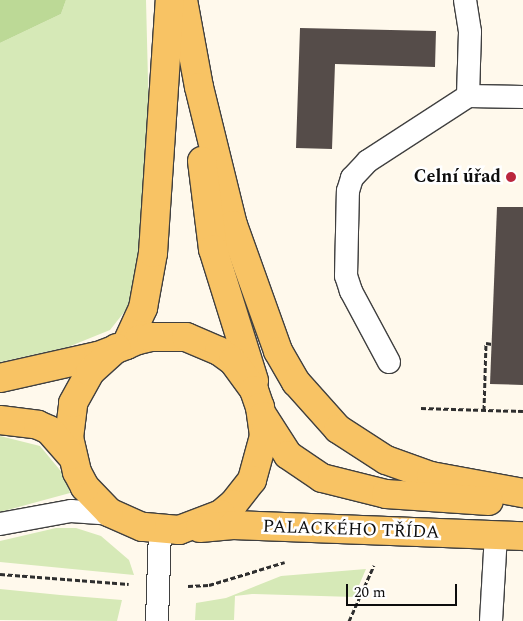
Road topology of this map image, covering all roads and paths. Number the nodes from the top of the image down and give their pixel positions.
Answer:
1 (170, 0) edge
2 (183, 0) edge
3 (465, 0) edge
4 (199, 87) junction
5 (468, 96) junction
6 (523, 97) edge
7 (492, 344) dead end
8 (121, 347) junction
9 (389, 362) dead end
10 (0, 378) edge
11 (421, 408) dead end
12 (261, 410) junction
13 (484, 410) junction
14 (523, 411) edge
15 (0, 420) edge
16 (71, 456) junction
17 (523, 493) edge
18 (523, 502) edge
19 (124, 520) junction
20 (0, 524) edge
21 (169, 530) junction
22 (496, 535) junction
23 (523, 536) edge
24 (378, 556) dead end
25 (292, 562) dead end
26 (0, 574) edge
27 (158, 586) junction
28 (157, 621) edge
29 (349, 621) edge
30 (491, 621) edge

1 - 8 main road
2 - 4 main road
3 - 5 lane
4 - 12 main road
4 - 17 main road
5 - 6 lane
5 - 9 lane
7 - 13 path
8 - 10 main road
8 - 12 main road
8 - 16 main road
11 - 13 path
12 - 18 main road, PALACKÉHO TŘÍDA
12 - 21 main road
13 - 14 path
15 - 16 main road
16 - 19 main road
19 - 20 lane
19 - 21 main road
21 - 22 main road, PALACKÉHO TŘÍDA
21 - 27 lane
22 - 23 main road, PALACKÉHO TŘÍDA
22 - 30 lane
24 - 29 path
25 - 27 path
26 - 27 path
27 - 28 lane

